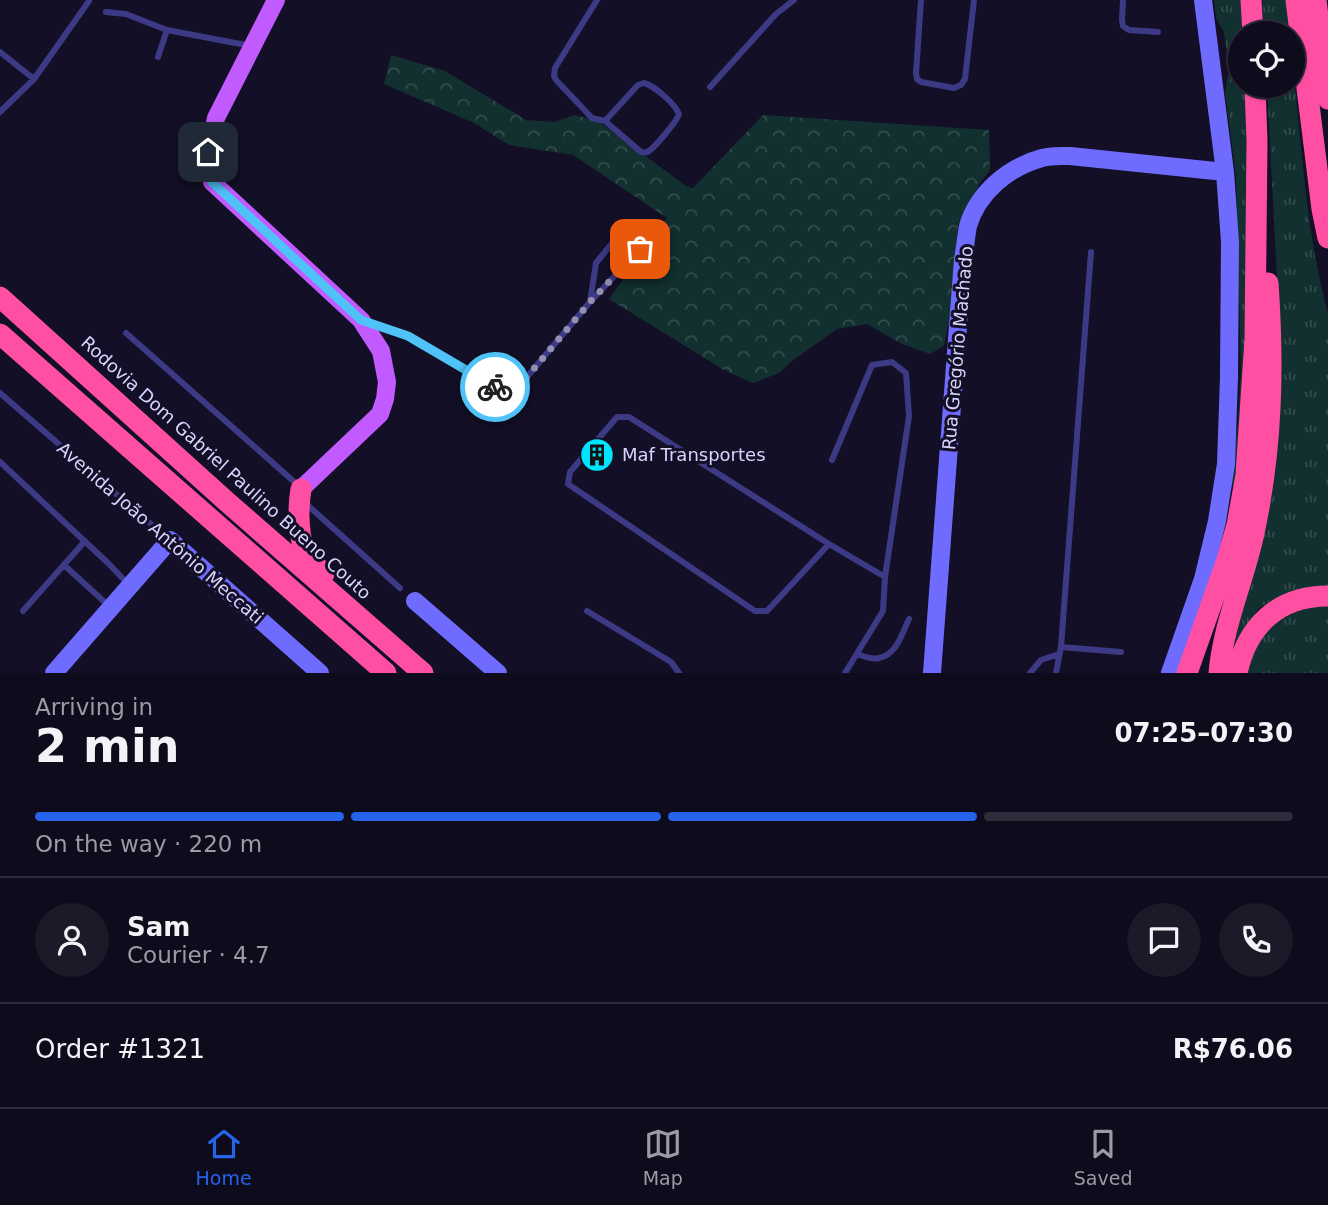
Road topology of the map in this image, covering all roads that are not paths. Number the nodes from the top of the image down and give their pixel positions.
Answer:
1 (276, 0) edge
2 (597, 0) edge
3 (794, 0) edge
4 (921, 0) edge
5 (974, 0) edge
6 (1124, 0) edge
7 (1203, 0) edge
8 (1251, 0) edge
9 (1296, 0) edge
10 (1319, 0) edge
11 (89, 1) edge
12 (106, 12) dead end
13 (1252, 21) edge
14 (167, 30) junction
15 (1158, 32) dead end
16 (1328, 35) edge
17 (253, 47) junction
18 (0, 52) edge
19 (158, 57) dead end
20 (34, 79) junction
21 (710, 87) dead end
22 (1255, 98) edge
23 (1328, 99) edge
24 (0, 112) edge
25 (605, 121) junction
26 (1257, 141) junction
27 (1224, 172) junction
28 (1328, 238) edge
29 (1091, 253) dead end
30 (0, 297) edge
31 (590, 302) junction
32 (361, 320) junction
33 (126, 333) dead end
34 (0, 334) edge
35 (0, 393) edge
36 (832, 460) dead end
37 (0, 462) edge
38 (300, 494) junction
39 (170, 540) junction
40 (85, 541) junction
41 (830, 544) junction
42 (64, 565) junction
43 (885, 577) junction
44 (129, 586) junction
45 (400, 588) dead end
46 (1328, 596) edge
47 (415, 601) dead end
48 (111, 607) junction
49 (23, 611) dead end
50 (587, 611) dead end
51 (909, 619) dead end
52 (390, 644) junction
53 (1060, 650) junction
54 (1121, 652) dead end
55 (857, 654) junction
56 (60, 671) edge
57 (320, 673) edge
58 (386, 673) edge
59 (423, 673) edge
60 (498, 673) edge
61 (679, 673) edge
62 (845, 673) edge
63 (932, 673) edge
64 (1030, 673) edge
65 (1056, 673) edge
66 (1170, 673) edge
67 (1187, 673) edge
68 (1219, 673) edge
69 (1237, 673) edge

1 - 17 main road
2 - 25 lane
3 - 21 lane
4 - 5 lane
6 - 15 lane
7 - 27 main road
8 - 13 highway
9 - 28 highway
10 - 16 highway
10 - 23 highway
11 - 20 lane
12 - 14 lane
14 - 17 lane
14 - 19 lane
17 - 32 main road
18 - 20 lane
20 - 24 lane
22 - 26 highway
25 - 25 lane
26 - 67 highway
26 - 68 highway
27 - 63 main road, Rua Gregório Machado
27 - 66 main road
29 - 53 lane
30 - 52 highway, Rodovia Dom Gabriel Paulino Bueno Couto
31 - 31 lane
31 - 32 lane
32 - 38 main road
33 - 38 lane
34 - 58 highway
35 - 39 lane, Avenida João Antônio Meccati
36 - 43 lane
37 - 40 lane
38 - 45 lane
38 - 52 highway
39 - 44 main road
39 - 57 main road, Avenida João Antônio Meccati
40 - 42 lane
40 - 44 lane
41 - 41 lane
41 - 43 lane
42 - 48 lane
42 - 49 lane
43 - 55 lane
44 - 48 main road
46 - 69 highway
47 - 60 main road
48 - 56 main road
50 - 61 lane
51 - 55 lane
52 - 59 highway, Rodovia Dom Gabriel Paulino Bueno Couto
53 - 54 lane
53 - 64 lane
53 - 65 lane
55 - 62 lane

